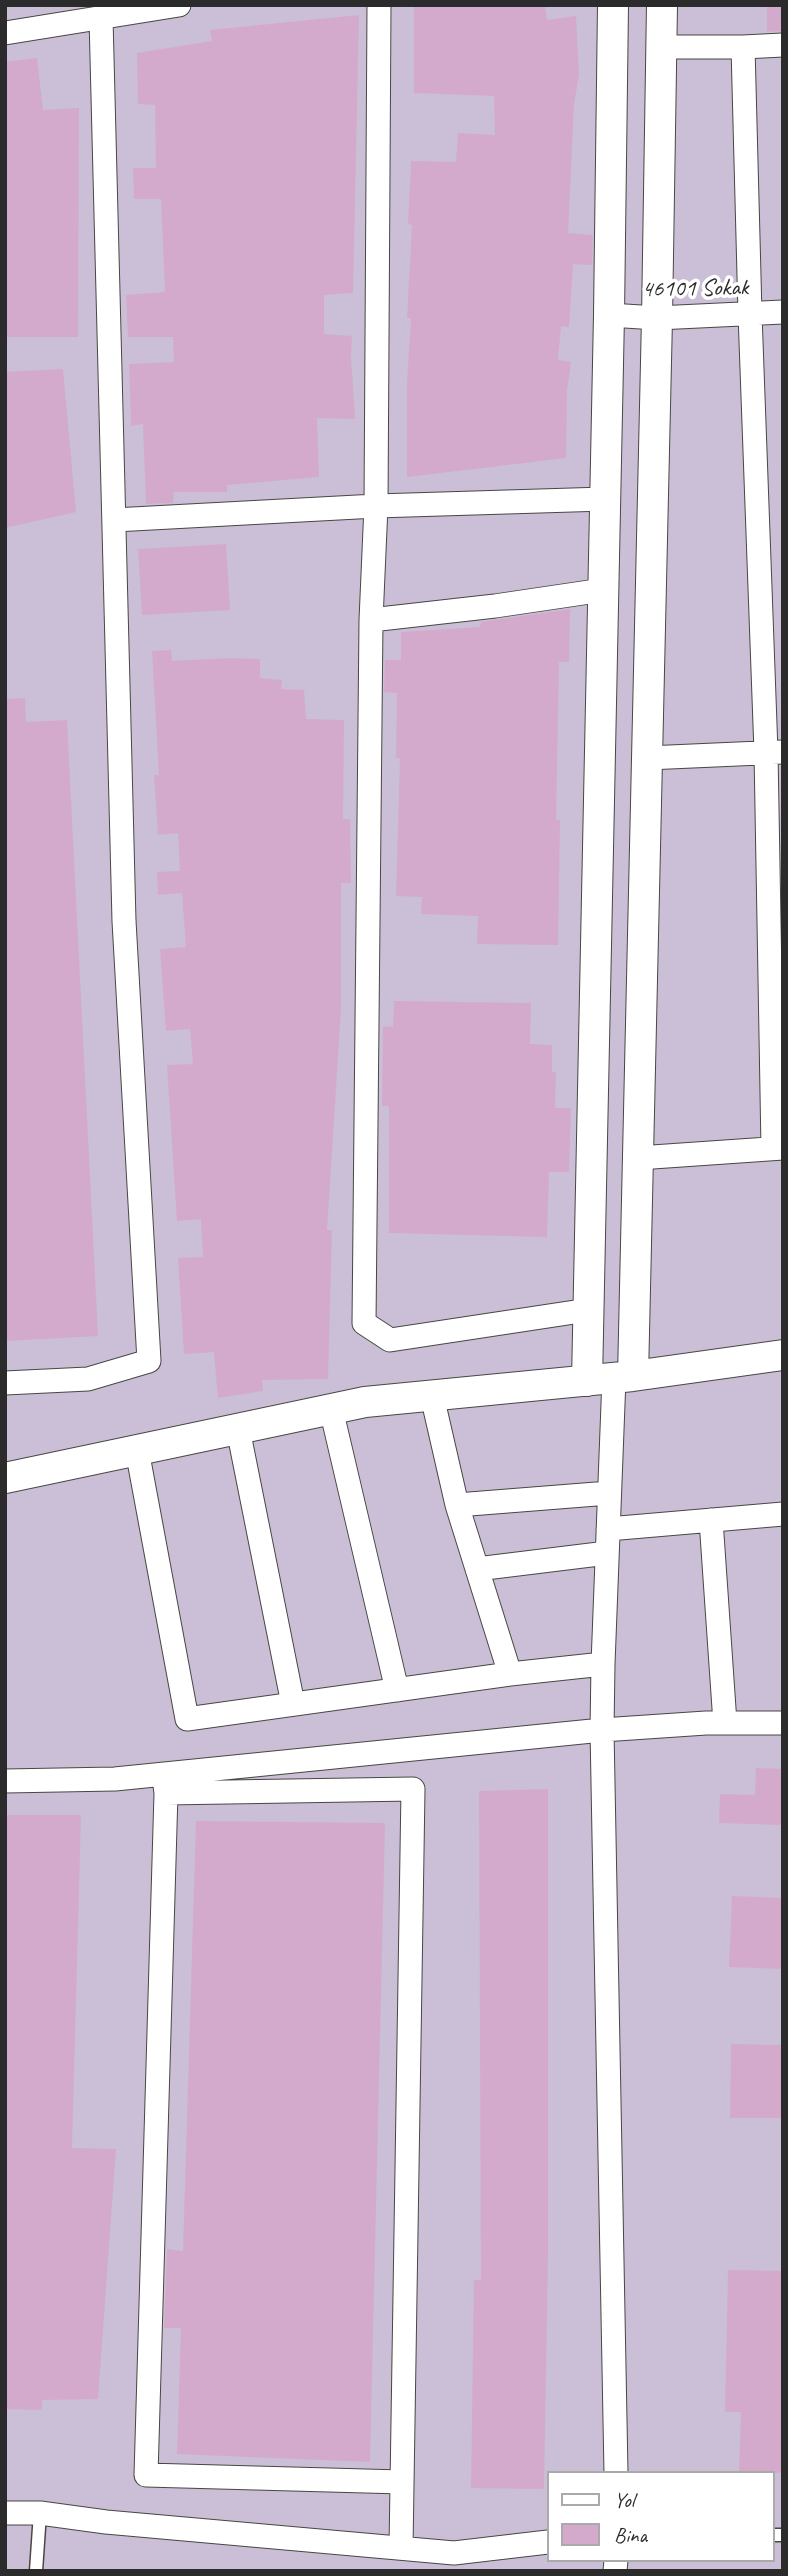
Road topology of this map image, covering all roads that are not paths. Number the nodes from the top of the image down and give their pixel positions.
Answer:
1 (179, 5) edge
2 (379, 5) edge
3 (612, 5) edge
4 (662, 5) edge
5 (101, 18) junction
6 (5, 33) edge
7 (783, 45) edge
8 (662, 47) junction
9 (743, 47) junction
10 (783, 312) edge
11 (750, 314) junction
12 (609, 315) junction
13 (657, 318) junction
14 (605, 499) junction
15 (376, 506) junction
16 (114, 520) junction
17 (603, 590) junction
18 (371, 621) junction
19 (774, 752) edge
20 (647, 758) junction
21 (778, 1148) edge
22 (638, 1158) junction
23 (588, 1310) junction
24 (782, 1357) edge
25 (611, 1378) junction
26 (5, 1383) edge
27 (432, 1396) junction
28 (331, 1409) junction
29 (238, 1429) junction
30 (137, 1450) junction
31 (5, 1478) edge
32 (609, 1493) junction
33 (457, 1505) junction
34 (783, 1514) edge
35 (711, 1520) junction
36 (608, 1529) junction
37 (607, 1553) junction
38 (477, 1569) junction
39 (603, 1664) junction
40 (510, 1674) junction
41 (397, 1690) junction
42 (293, 1704) junction
43 (725, 1723) junction
44 (783, 1723) edge
45 (602, 1730) junction
46 (5, 1781) edge
47 (165, 1784) junction
48 (616, 2471) edge
49 (402, 2482) junction
50 (5, 2513) edge
51 (40, 2514) junction
52 (546, 2542) edge
53 (401, 2548) junction
54 (36, 2571) edge

1 - 5 street
2 - 15 street
3 - 12 street
4 - 8 street
5 - 6 street
5 - 16 street
7 - 9 street
8 - 9 street
8 - 13 street
9 - 11 street
10 - 11 street, 46101 Sokak
11 - 13 street, 46101 Sokak
11 - 19 street
12 - 13 street, 46101 Sokak
12 - 14 street
13 - 20 street
14 - 15 street
14 - 17 street
15 - 16 street
15 - 18 street
16 - 26 street
17 - 18 street
17 - 23 street
18 - 23 street
19 - 20 street
19 - 21 street
20 - 22 street
21 - 22 street
22 - 25 street
23 - 25 street
24 - 25 street
25 - 27 street
25 - 32 street
27 - 28 street
27 - 33 street
28 - 29 street
28 - 41 street
29 - 30 street
29 - 42 street
30 - 31 street
30 - 42 street
32 - 33 street
32 - 36 street
33 - 38 street
34 - 35 street
35 - 36 street
35 - 43 street
36 - 37 street
37 - 38 street
37 - 39 street
38 - 40 street
39 - 40 street
39 - 45 street
40 - 41 street
41 - 42 street
43 - 44 street
43 - 45 street
45 - 47 street
45 - 48 street
46 - 47 street
47 - 49 street
47 - 49 street
49 - 53 street
50 - 51 street
51 - 53 street
51 - 54 lane
52 - 53 street

